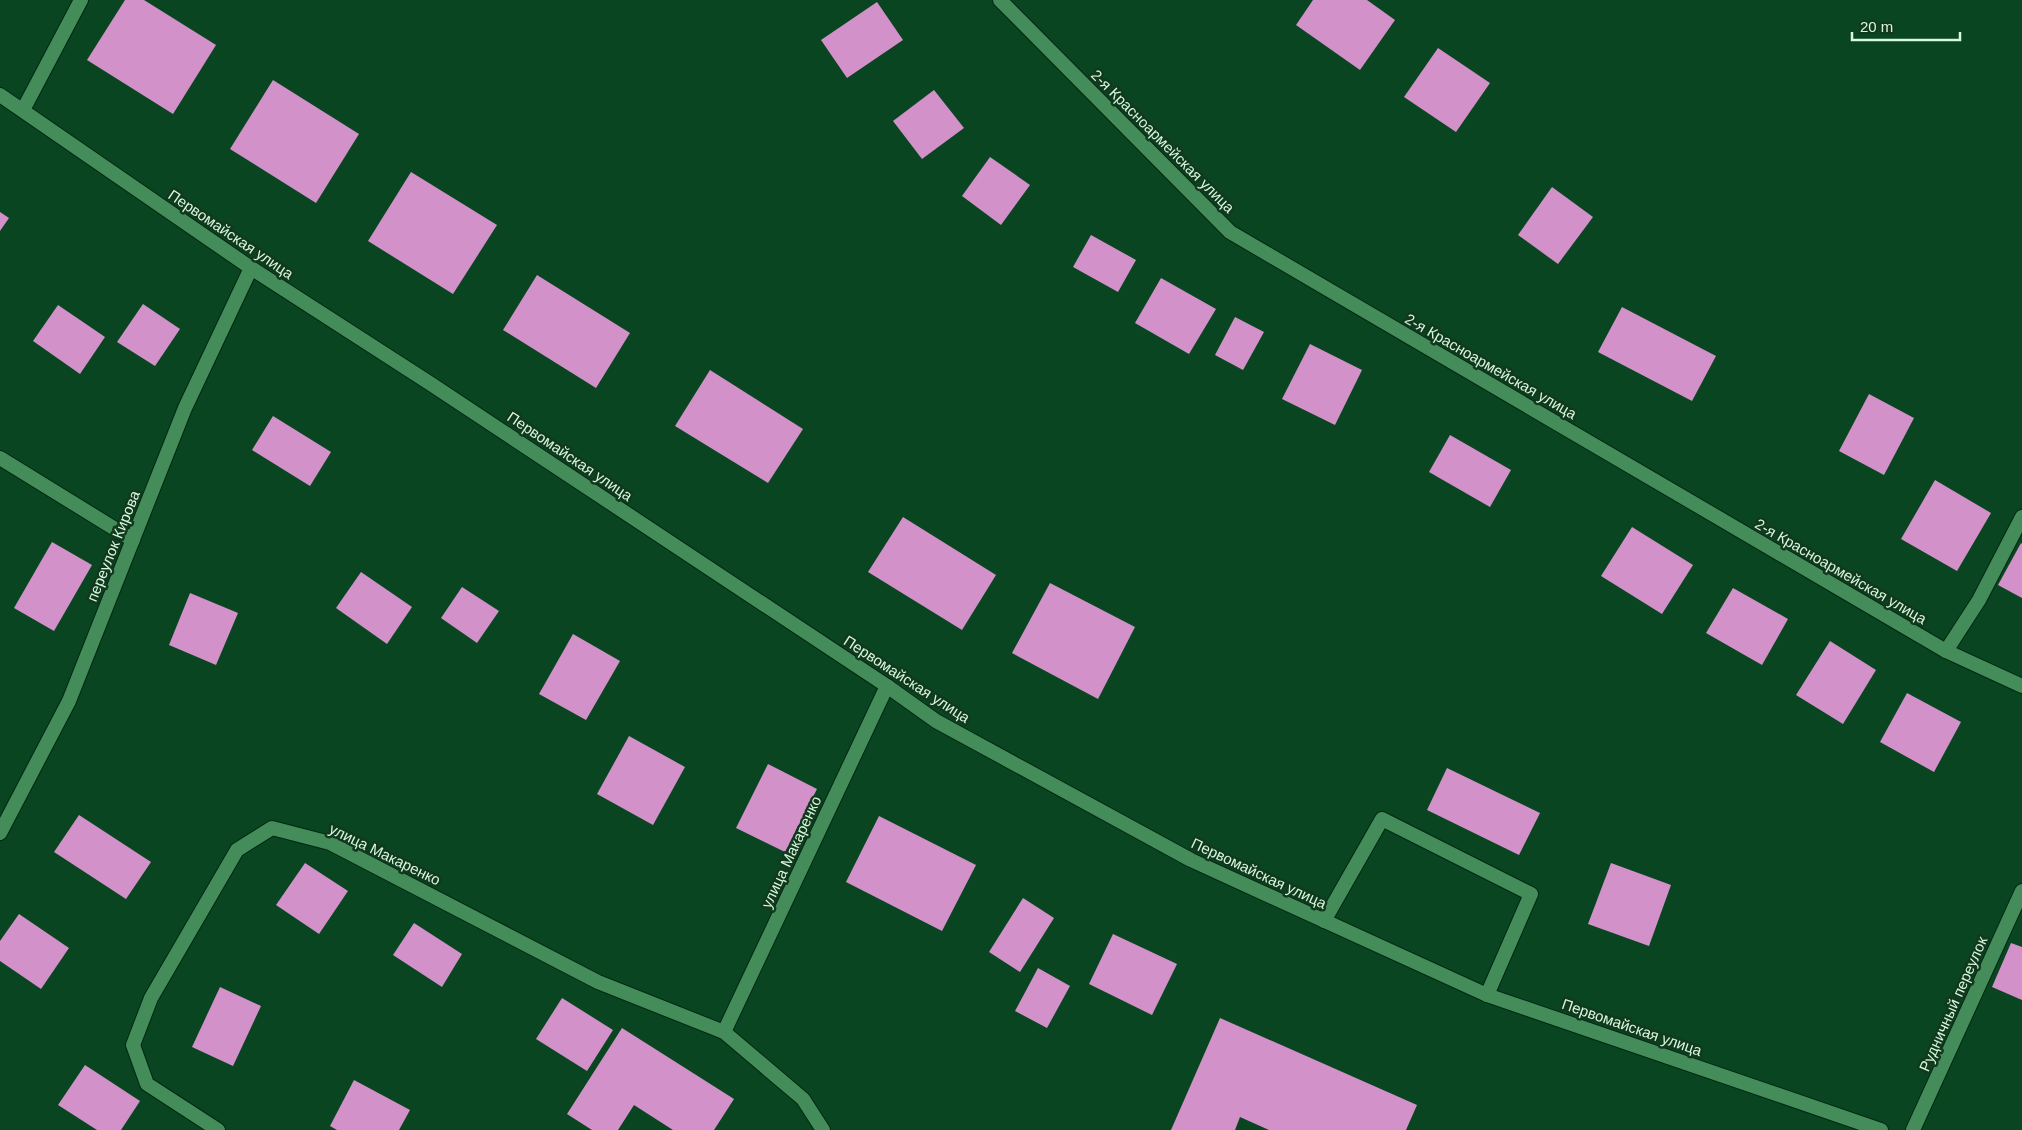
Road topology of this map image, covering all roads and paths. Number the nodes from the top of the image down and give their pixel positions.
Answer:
1 (81, 0) edge
2 (1000, 0) edge
3 (0, 95) edge
4 (23, 110) junction
5 (251, 268) junction
6 (0, 458) edge
7 (2022, 516) edge
8 (133, 540) junction
9 (1946, 651) junction
10 (887, 686) junction
11 (2022, 686) edge
12 (0, 833) edge
13 (2022, 892) edge
14 (1324, 921) junction
15 (1487, 995) junction
16 (724, 1032) junction
17 (218, 1130) edge
18 (823, 1130) edge
19 (1881, 1130) edge
20 (1914, 1130) edge

1 - 4 street
2 - 9 street, 2-я Красноармейская улица
3 - 4 street, Первомайская улица
4 - 5 street, Первомайская улица
5 - 8 street, переулок Кирова
5 - 10 street, Первомайская улица
6 - 8 street
7 - 9 street
8 - 12 street, переулок Кирова
9 - 11 street, 2-я Красноармейская улица
10 - 14 street, Первомайская улица
10 - 16 street, улица Макаренко
13 - 20 street, Рудничный переулок
14 - 15 street, Первомайская улица
14 - 15 street
15 - 19 street, Первомайская улица
16 - 17 street, улица Макаренко
16 - 18 street, улица Макаренко

